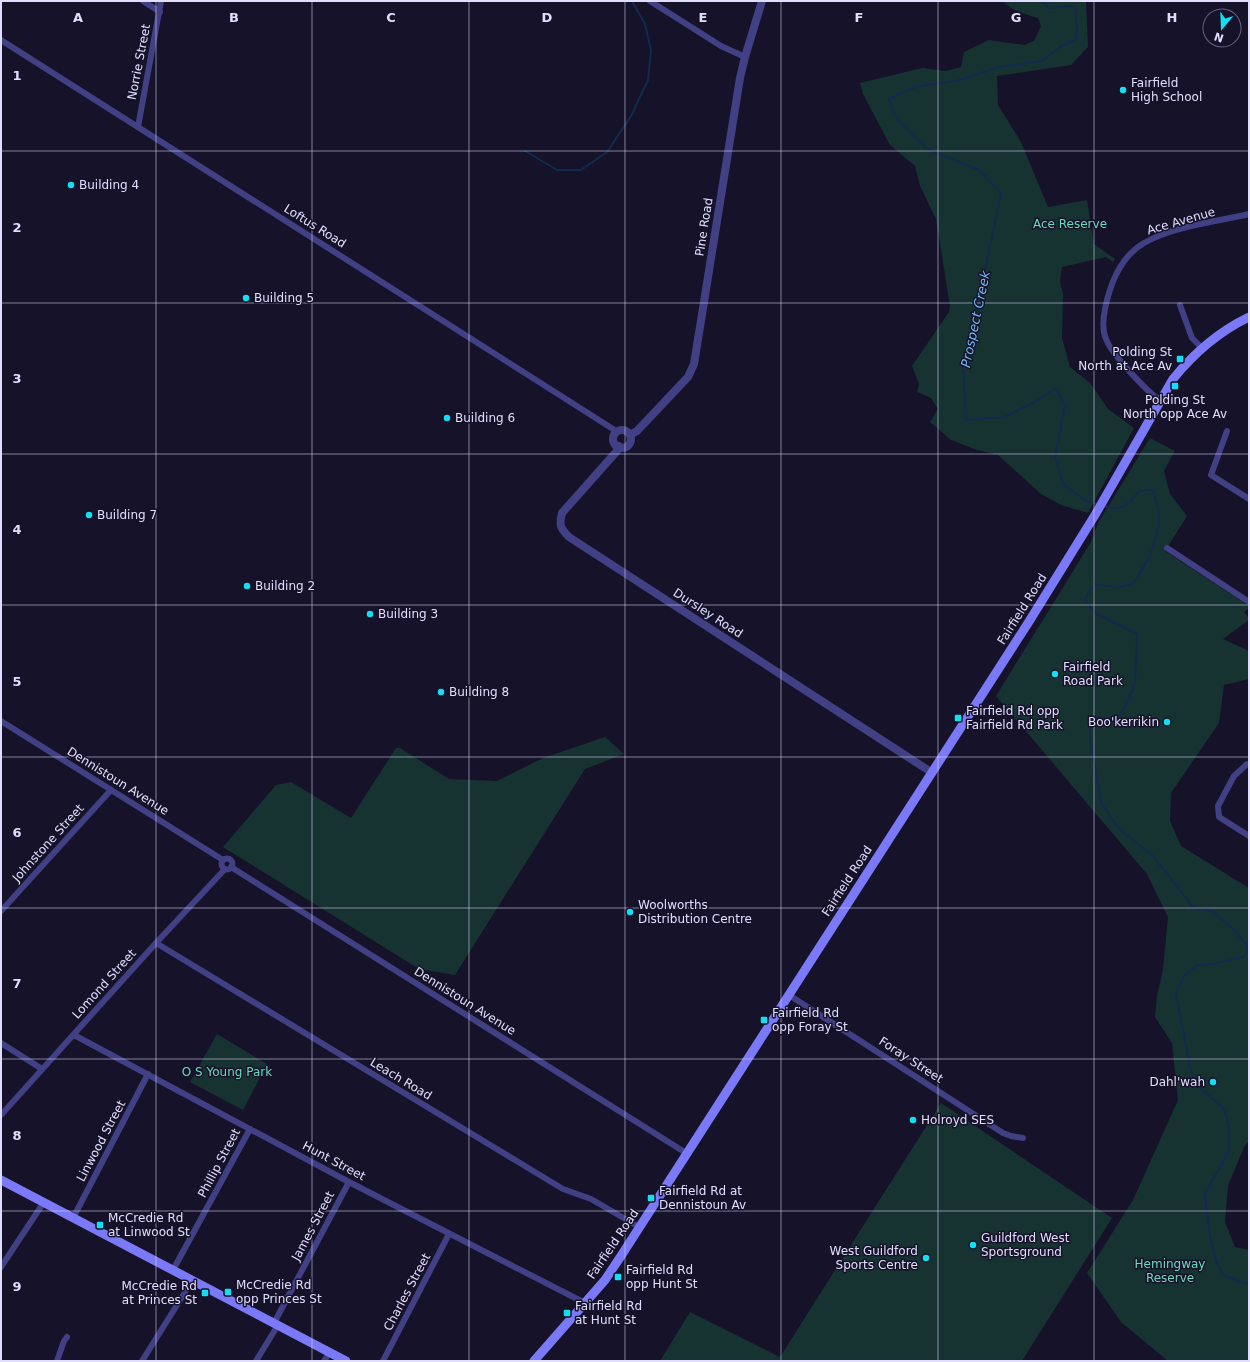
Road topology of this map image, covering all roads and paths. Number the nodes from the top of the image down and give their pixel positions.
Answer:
1 (143, 1) edge
2 (162, 1) edge
3 (650, 1) edge
4 (762, 1) edge
5 (160, 12) junction
6 (1, 40) edge
7 (745, 57) junction
8 (138, 127) junction
9 (1249, 214) edge
10 (1180, 305) dead end
11 (1249, 317) edge
12 (1202, 348) junction
13 (1160, 400) junction
14 (1227, 431) dead end
15 (616, 432) junction
16 (630, 435) junction
17 (619, 446) junction
18 (1249, 499) edge
19 (1167, 548) dead end
20 (1249, 602) edge
21 (1, 721) edge
22 (1249, 764) edge
23 (931, 772) junction
24 (111, 790) junction
25 (1249, 836) edge
26 (228, 868) junction
27 (1, 911) edge
28 (156, 943) junction
29 (789, 995) junction
30 (74, 1035) junction
31 (1, 1043) edge
32 (42, 1069) junction
33 (148, 1074) junction
34 (1, 1115) edge
35 (250, 1129) junction
36 (1023, 1138) dead end
37 (686, 1153) junction
38 (1, 1180) edge
39 (349, 1182) junction
40 (44, 1202) junction
41 (73, 1218) junction
42 (639, 1227) junction
43 (450, 1234) junction
44 (1, 1268) edge
45 (172, 1270) junction
46 (192, 1281) junction
47 (585, 1303) junction
48 (276, 1324) junction
49 (67, 1337) dead end
50 (330, 1352) junction
51 (57, 1361) edge
52 (142, 1361) edge
53 (256, 1361) edge
54 (324, 1361) edge
55 (346, 1361) edge
56 (383, 1361) edge
57 (534, 1361) edge

1 - 5 street
2 - 5 street, Norrie Street
3 - 7 street
4 - 7 street, Pine Road
5 - 8 street, Norrie Street
6 - 8 street, Loftus Road
7 - 16 street, Pine Road
8 - 15 street, Loftus Road
9 - 13 street, Ace Avenue
10 - 12 street
11 - 12 main road, Fairfield Road
12 - 13 main road, Fairfield Road
13 - 23 main road, Fairfield Road
14 - 18 street
15 - 16 street
15 - 17 street
16 - 17 street
17 - 23 street, Dursley Road
19 - 20 street
21 - 24 street, Dennistoun Avenue
22 - 25 street
23 - 29 main road, Fairfield Road
24 - 26 street, Dennistoun Avenue
24 - 27 street, Johnstone Street
26 - 28 street, Lomond Street
26 - 37 street, Dennistoun Avenue
28 - 30 street, Lomond Street
28 - 42 street, Leach Road
29 - 36 street, Foray Street
29 - 37 main road, Fairfield Road
30 - 32 street, Lomond Street
30 - 33 street, Hunt Street
31 - 32 street
32 - 34 street, Lomond Street
33 - 35 street, Hunt Street
33 - 41 street, Linwood Street
35 - 39 street, Hunt Street
35 - 45 street, Phillip Street
37 - 42 main road, Fairfield Road
38 - 40 main road
39 - 43 street, Hunt Street
39 - 48 street, James Street
40 - 41 main road
40 - 44 street
41 - 45 main road
42 - 47 main road, Fairfield Road
43 - 47 street, Hunt Street
43 - 56 street, Charles Street
45 - 46 main road
46 - 48 main road
46 - 52 street
47 - 57 main road, Fairfield Road
48 - 50 main road
48 - 53 street, James Street
49 - 51 street
50 - 54 street
50 - 55 main road

